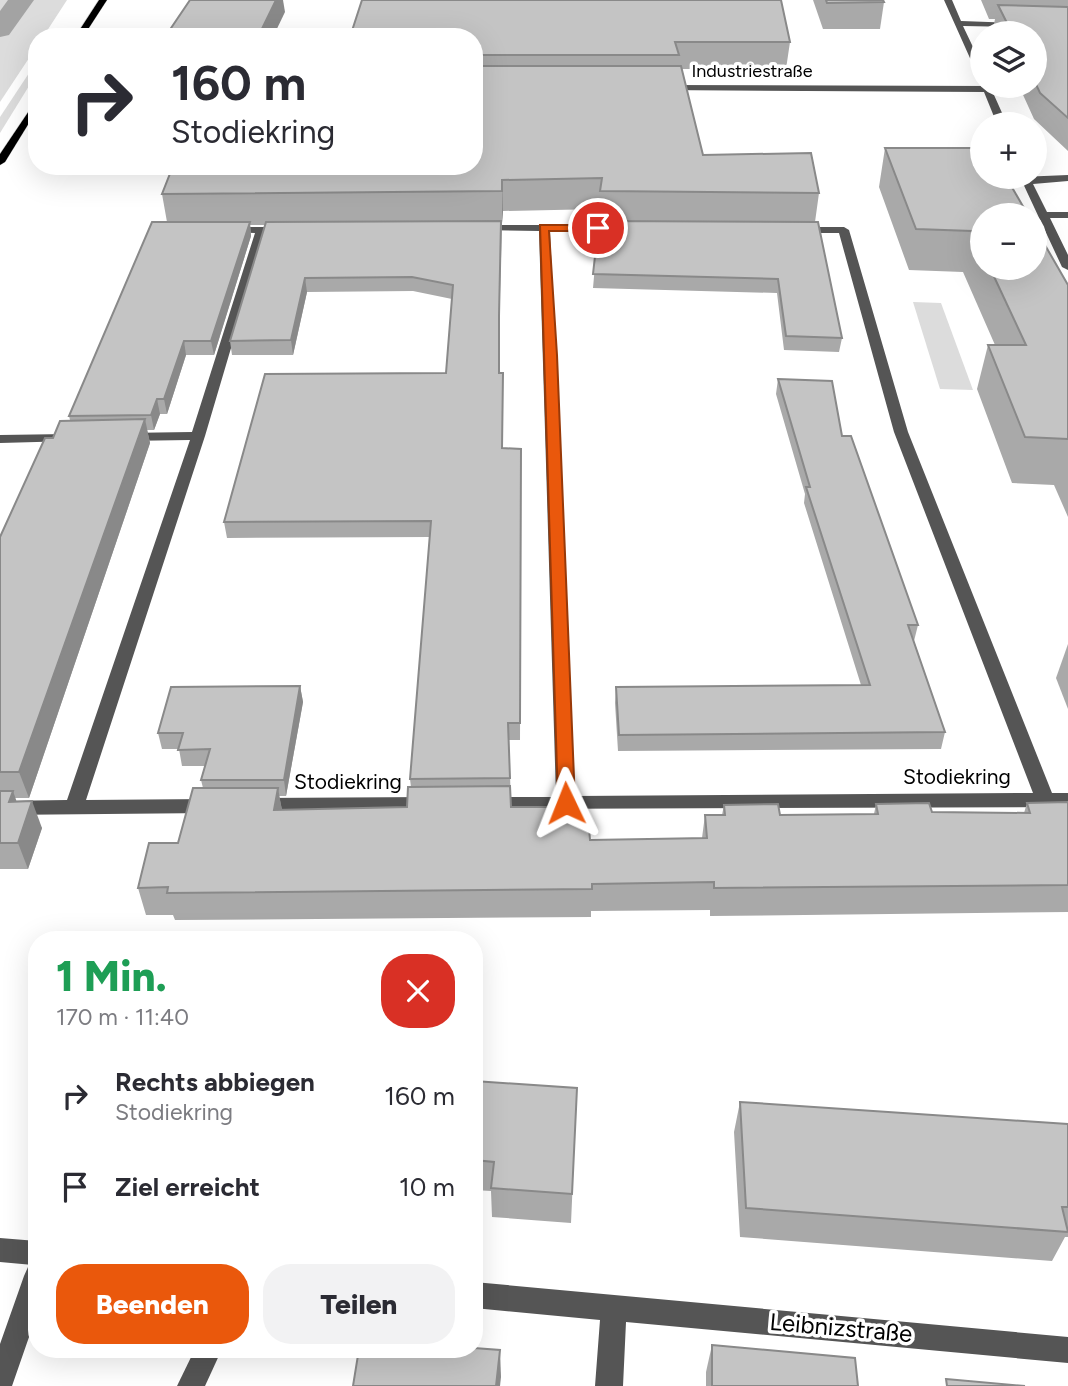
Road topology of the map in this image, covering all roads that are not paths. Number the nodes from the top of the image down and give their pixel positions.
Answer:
1 (103, 0) edge
2 (948, 0) edge
3 (959, 23) junction
4 (970, 23) edge
5 (85, 28) edge
6 (970, 48) edge
7 (970, 87) edge
8 (656, 88) edge
9 (28, 117) edge
10 (0, 162) edge
11 (1068, 177) edge
12 (1047, 178) edge
13 (1047, 215) edge
14 (1068, 215) edge
15 (1047, 223) edge
16 (464, 228) edge
17 (544, 228) junction
18 (626, 228) edge
19 (302, 229) edge
20 (790, 229) edge
21 (220, 230) edge
22 (261, 230) junction
23 (1068, 266) edge
24 (198, 436) junction
25 (106, 437) edge
26 (79, 438) edge
27 (0, 439) edge
28 (1045, 799) junction
29 (1068, 800) edge
30 (566, 803) junction
31 (443, 804) edge
32 (471, 804) edge
33 (74, 807) junction
34 (0, 808) edge
35 (0, 1250) edge
36 (28, 1252) edge
37 (483, 1296) edge
38 (28, 1302) edge
39 (614, 1308) junction
40 (1068, 1350) edge
41 (205, 1358) edge
42 (0, 1382) edge
43 (191, 1386) edge
44 (609, 1386) edge

1 - 5 main road
2 - 3 street
3 - 4 street
3 - 6 street
7 - 8 street, Industriestraße
9 - 10 main road
11 - 12 street
13 - 14 street
15 - 23 street
16 - 17 street
17 - 18 street
17 - 30 street
19 - 22 street
20 - 28 street, Stodiekring
21 - 22 street
22 - 24 street
24 - 25 street
24 - 33 street
26 - 27 street
28 - 29 street
28 - 30 street, Stodiekring
30 - 32 street, Stodiekring
31 - 33 street, Stodiekring
33 - 34 street, Stodiekring
35 - 36 street
37 - 39 street, Leibnizstraße
38 - 42 street
39 - 40 street, Leibnizstraße
39 - 44 street
41 - 43 street

